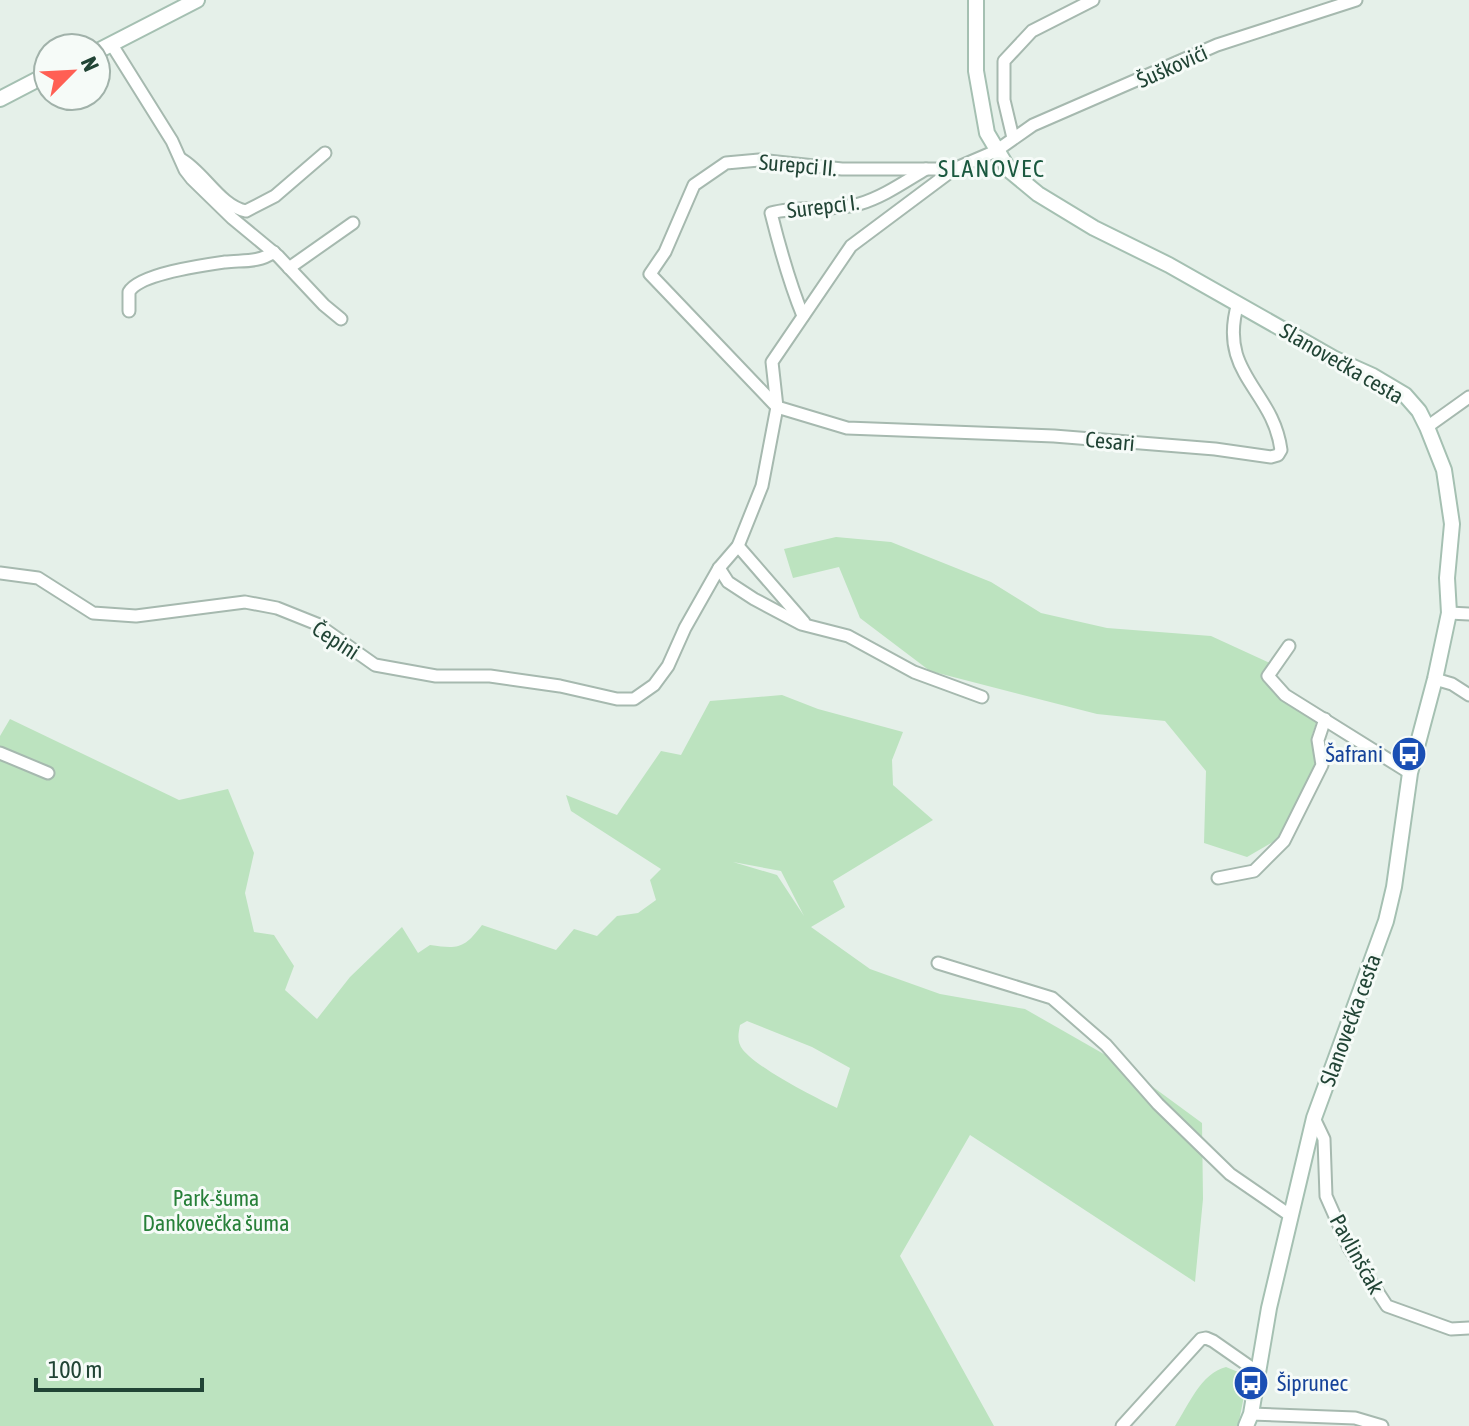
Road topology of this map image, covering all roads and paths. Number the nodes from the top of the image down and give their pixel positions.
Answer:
1 (197, 0) edge
2 (976, 0) edge
3 (1093, 0) edge
4 (1356, 0) edge
5 (112, 45) joint
6 (32, 82) edge
7 (0, 99) edge
8 (1013, 138) junction
9 (996, 151) junction
10 (325, 153) dead end
11 (181, 159) junction
12 (927, 169) junction
13 (954, 169) junction
14 (353, 223) dead end
15 (274, 252) junction
16 (289, 268) junction
17 (1238, 303) junction
18 (129, 311) dead end
19 (803, 316) junction
20 (341, 319) dead end
21 (1469, 397) edge
22 (777, 407) junction
23 (1427, 427) junction
24 (738, 546) junction
25 (719, 568) junction
26 (0, 573) edge
27 (1449, 613) junction
28 (1469, 614) edge
29 (807, 625) junction
30 (1289, 646) dead end
31 (1435, 679) junction
32 (1469, 695) edge
33 (982, 697) dead end
34 (1325, 719) junction
35 (0, 753) edge
36 (48, 773) dead end
37 (1410, 773) junction
38 (1218, 878) dead end
39 (938, 963) dead end
40 (1314, 1118) junction
41 (1291, 1216) junction
42 (1469, 1328) edge
43 (1256, 1371) junction
44 (1248, 1420) edge
45 (1122, 1426) edge
46 (1382, 1426) edge

1 - 5 street
2 - 9 street, Slanovečka cesta
3 - 8 street
4 - 8 street, Šuškovići
5 - 11 street
6 - 7 street
8 - 9 street, Šuškovići
9 - 13 street
9 - 17 street, Slanovečka cesta
10 - 11 street
11 - 15 street
12 - 13 street, Surepci II.
12 - 19 street, Surepci I.
12 - 22 street, Surepci II.
13 - 19 street
14 - 16 street
15 - 16 street
15 - 18 street
16 - 20 street
17 - 22 street, Cesari
17 - 23 street, Slanovečka cesta
19 - 22 street
21 - 23 street
22 - 24 street
23 - 27 street, Slanovečka cesta
24 - 25 street
24 - 29 street
25 - 26 street, Čepini
25 - 29 street
27 - 28 street
27 - 31 street, Slanovečka cesta
29 - 33 street
30 - 34 street
31 - 32 street
31 - 37 street, Slanovečka cesta
34 - 37 street
34 - 38 street
35 - 36 street
37 - 40 street, Slanovečka cesta
39 - 41 street
40 - 41 street, Slanovečka cesta
40 - 42 street, Pavlinšćak
41 - 43 street, Slanovečka cesta
43 - 44 street, Slanovečka cesta
43 - 45 street
44 - 46 street

